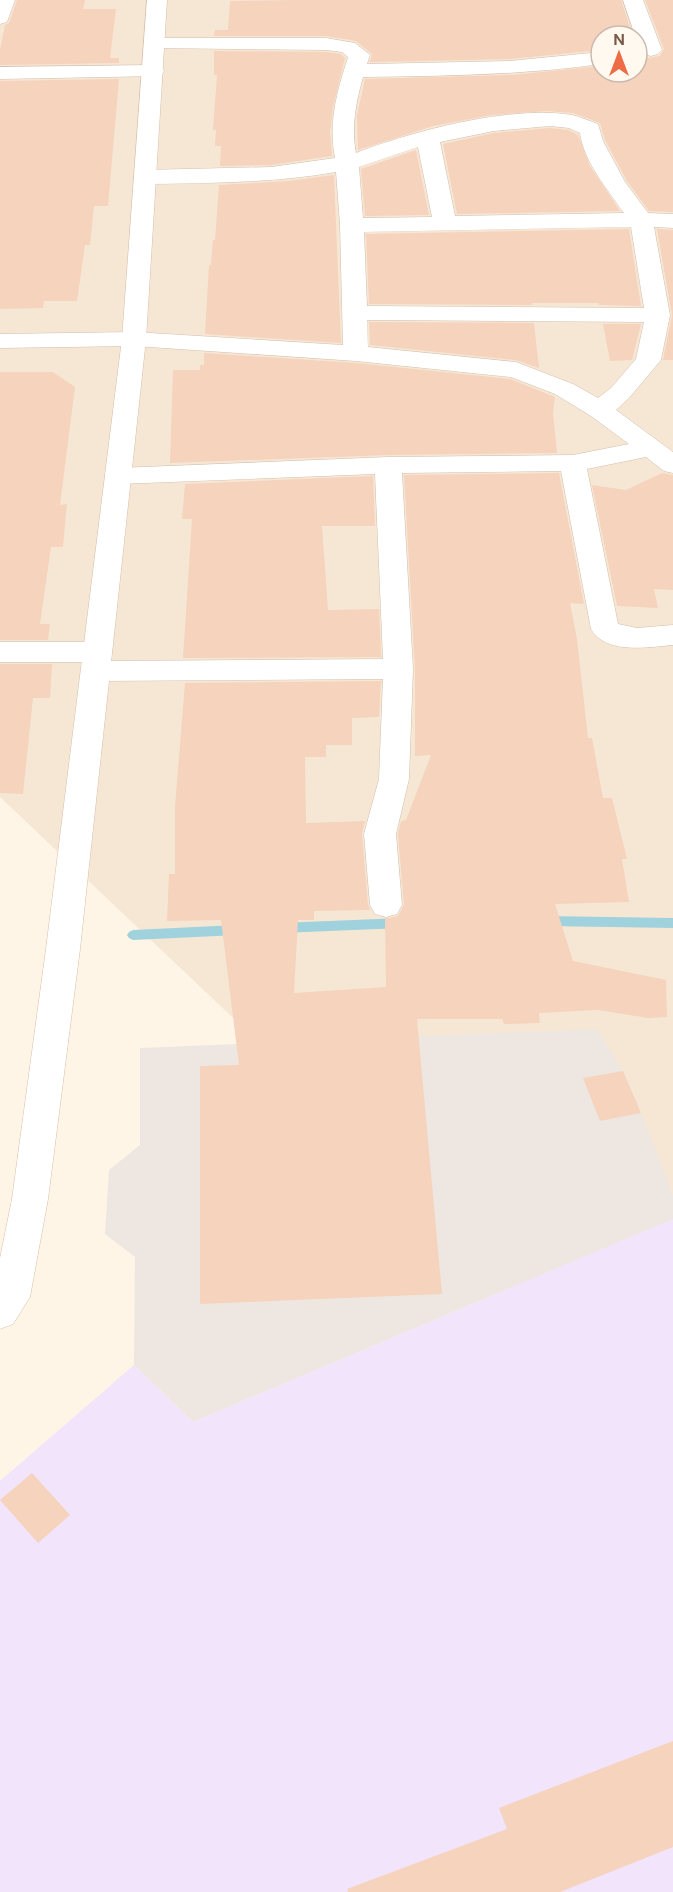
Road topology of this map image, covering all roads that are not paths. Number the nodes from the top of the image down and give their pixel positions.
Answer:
1 (5, 0) edge
2 (157, 0) edge
3 (633, 0) edge
4 (0, 18) edge
5 (638, 24) edge
6 (673, 46) edge
7 (649, 50) edge
8 (154, 58) junction
9 (589, 60) edge
10 (356, 71) junction
11 (0, 73) edge
12 (428, 139) junction
13 (347, 163) junction
14 (145, 177) junction
15 (641, 220) junction
16 (673, 221) edge
17 (444, 224) junction
18 (352, 225) junction
19 (355, 313) junction
20 (658, 315) junction
21 (134, 339) junction
22 (0, 341) edge
23 (356, 353) junction
24 (661, 359) edge
25 (600, 410) junction
26 (652, 448) junction
27 (573, 463) junction
28 (388, 465) junction
29 (673, 465) edge
30 (118, 476) junction
31 (673, 635) edge
32 (0, 652) edge
33 (97, 661) junction
34 (398, 669) junction
35 (386, 905) dead end
36 (0, 1312) edge

1 - 4 street
2 - 8 street
3 - 5 street
6 - 7 street
8 - 10 street
8 - 11 street
8 - 14 street
9 - 10 street
10 - 13 street
12 - 13 street
12 - 15 street
12 - 17 street
13 - 14 street
13 - 18 street
14 - 21 street
15 - 16 street
15 - 17 street
15 - 20 street
17 - 18 street
18 - 19 street
19 - 20 street
19 - 23 street
20 - 24 street
21 - 22 street
21 - 23 street
21 - 30 street
23 - 25 street
24 - 25 street
25 - 26 street
26 - 27 street
26 - 29 street
27 - 28 street
27 - 31 street
28 - 30 street
28 - 34 street
30 - 33 street
32 - 33 street
33 - 34 street
33 - 36 street
34 - 35 street

